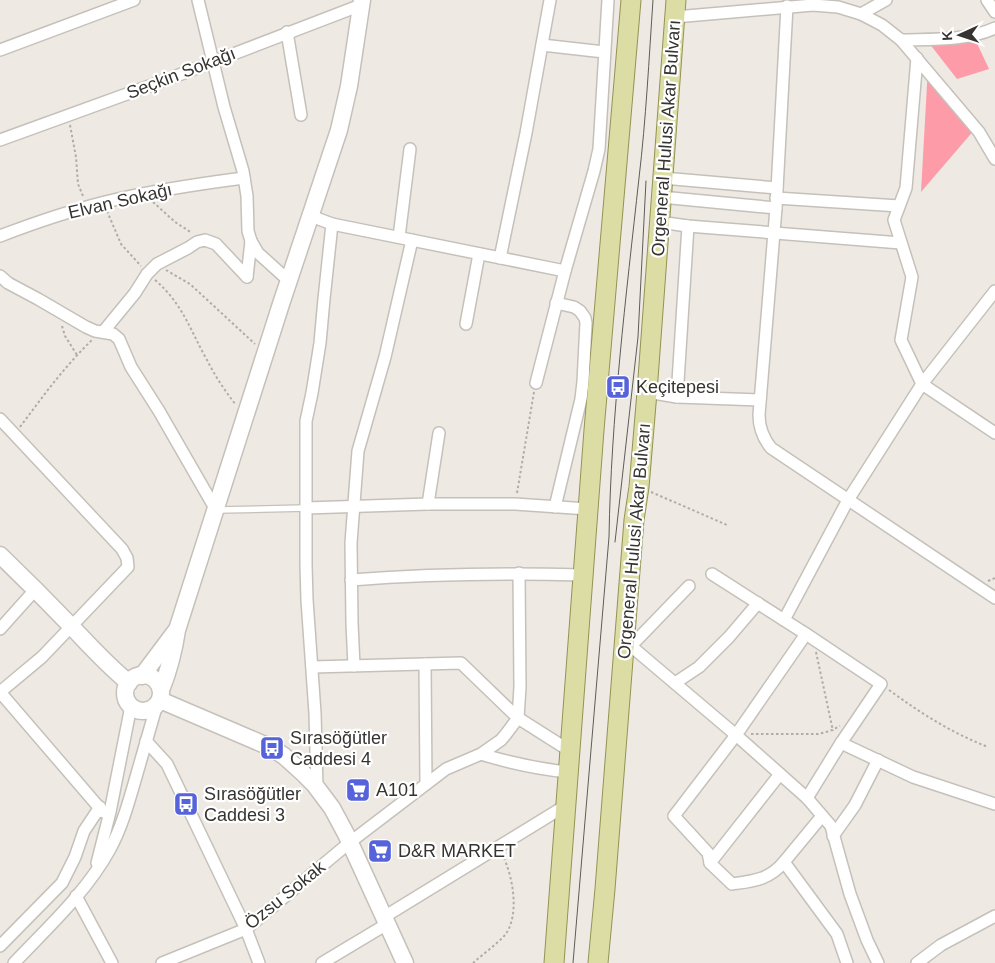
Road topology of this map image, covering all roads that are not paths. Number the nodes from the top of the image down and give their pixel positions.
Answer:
1 (134, 0) edge
2 (198, 0) edge
3 (550, 0) edge
4 (608, 0) edge
5 (631, 0) edge
6 (886, 0) edge
7 (986, 0) edge
8 (362, 2) edge
9 (787, 6) junction
10 (675, 9) edge
11 (995, 12) edge
12 (861, 14) junction
13 (995, 28) edge
14 (287, 32) junction
15 (901, 40) junction
16 (542, 45) junction
17 (0, 50) edge
18 (604, 52) junction
19 (917, 58) junction
20 (212, 61) junction
21 (302, 115) dead end
22 (0, 140) edge
23 (410, 149) dead end
24 (995, 159) edge
25 (244, 178) junction
26 (662, 178) junction
27 (661, 197) junction
28 (776, 198) junction
29 (900, 206) junction
30 (311, 216) junction
31 (659, 222) junction
32 (332, 224) junction
33 (688, 226) junction
34 (774, 233) junction
35 (0, 236) edge
36 (399, 238) junction
37 (412, 240) junction
38 (251, 241) junction
39 (901, 243) junction
40 (479, 254) junction
41 (500, 258) junction
42 (565, 271) junction
43 (0, 276) edge
44 (289, 281) junction
45 (995, 291) edge
46 (556, 303) junction
47 (466, 324) dead end
48 (102, 332) junction
49 (536, 382) road end
50 (922, 384) junction
51 (647, 392) junction
52 (677, 397) junction
53 (760, 400) junction
54 (0, 419) edge
55 (439, 433) dead end
56 (995, 433) edge
57 (848, 500) junction
58 (428, 504) junction
59 (353, 507) junction
60 (555, 507) junction
61 (306, 508) junction
62 (588, 509) junction
63 (216, 510) junction
64 (0, 555) edge
65 (519, 574) junction
66 (712, 574) dead end
67 (583, 575) junction
68 (351, 580) junction
69 (689, 586) dead end
70 (35, 590) junction
71 (995, 598) edge
72 (758, 603) junction
73 (784, 620) junction
74 (72, 626) junction
75 (0, 629) edge
76 (177, 630) junction
77 (809, 636) junction
78 (628, 644) junction
79 (425, 664) junction
80 (354, 666) junction
81 (312, 667) junction
82 (136, 679) junction
83 (675, 683) junction
84 (0, 692) edge
85 (159, 698) junction
86 (131, 706) junction
87 (518, 718) junction
88 (736, 734) junction
89 (146, 741) junction
90 (841, 744) junction
91 (570, 751) junction
92 (481, 754) junction
93 (878, 760) junction
94 (568, 772) junction
95 (780, 774) junction
96 (426, 784) junction
97 (317, 788) junction
98 (807, 798) junction
99 (995, 804) edge
100 (566, 806) junction
101 (100, 807) junction
102 (822, 816) junction
103 (109, 819) junction
104 (833, 836) junction
105 (349, 843) junction
106 (784, 862) junction
107 (710, 863) junction
108 (93, 875) junction
109 (76, 896) junction
110 (995, 916) edge
111 (385, 921) junction
112 (246, 929) junction
113 (0, 946) edge
114 (14, 963) edge
115 (112, 963) edge
116 (162, 963) edge
117 (259, 963) edge
118 (322, 963) edge
119 (405, 963) edge
120 (554, 963) edge
121 (598, 963) edge
122 (847, 963) edge
123 (878, 963) edge
124 (917, 963) edge

1 - 17 street
2 - 20 street
3 - 16 street
4 - 18 street
5 - 62 main road
6 - 12 street
7 - 11 street
8 - 14 street, Seçkin Sokağı
8 - 30 street
9 - 10 street
9 - 12 street
9 - 28 street
10 - 26 main road, Orgeneral Hulusi Akar Bulvarı
12 - 15 street
13 - 15 street
14 - 20 street, Seçkin Sokağı
14 - 21 street
15 - 19 street
16 - 18 street
16 - 41 street
18 - 42 street
19 - 24 street
19 - 29 street
20 - 22 street, Seçkin Sokağı
20 - 25 street
23 - 36 street
25 - 35 street, Elvan Sokağı
25 - 38 street
26 - 27 main road, Orgeneral Hulusi Akar Bulvarı
26 - 28 street
27 - 28 street
27 - 31 main road, Orgeneral Hulusi Akar Bulvarı
28 - 29 street
28 - 34 street
29 - 39 street
30 - 32 street
30 - 44 street
31 - 33 street
31 - 51 main road, Orgeneral Hulusi Akar Bulvarı
32 - 36 street
32 - 61 street
33 - 34 street
33 - 52 street
34 - 39 street
34 - 53 street
36 - 37 street
37 - 40 street
37 - 59 street
38 - 44 street
38 - 48 street
39 - 50 street
40 - 41 street
40 - 47 street
41 - 42 street
42 - 46 street
43 - 48 street
44 - 63 street
45 - 50 street
46 - 49 street
46 - 60 street
48 - 63 street
50 - 56 street
50 - 57 street
51 - 52 street
51 - 78 main road, Orgeneral Hulusi Akar Bulvarı
52 - 53 street
53 - 57 street
54 - 74 street
55 - 58 street
57 - 71 street
57 - 73 street
58 - 59 street
58 - 60 street
59 - 61 street
59 - 68 street
60 - 62 street
61 - 63 lane
61 - 81 street
62 - 67 main road
63 - 76 street
64 - 70 street
65 - 67 street
65 - 68 street
65 - 87 street
66 - 72 street
67 - 91 main road
68 - 80 street
69 - 78 street
70 - 74 street
70 - 75 street
72 - 73 street
72 - 83 street
73 - 77 street
74 - 82 street
74 - 84 street
76 - 82 street
76 - 85 street
77 - 88 street
77 - 90 street
78 - 83 street
78 - 121 main road, Orgeneral Hulusi Akar Bulvarı
79 - 80 street
79 - 87 street
79 - 96 street
80 - 81 street
81 - 97 street
82 - 85 street
82 - 86 street
83 - 88 street
84 - 101 street
85 - 86 street
85 - 89 street
85 - 97 street
86 - 103 street
87 - 91 street
87 - 92 street, Özsu Sokak
88 - 95 street
88 - 107 street
89 - 108 street
89 - 112 street
90 - 93 street
90 - 98 street
91 - 94 main road
92 - 94 street
92 - 96 street, Özsu Sokak
93 - 99 street
93 - 104 street
94 - 100 main road
95 - 98 street
95 - 107 street
96 - 105 street, Özsu Sokak
97 - 105 street
98 - 102 street
100 - 111 street
100 - 120 main road
101 - 103 street
101 - 113 street
102 - 104 street
102 - 106 street
103 - 108 street
104 - 123 street
105 - 111 street
105 - 112 street, Özsu Sokak
106 - 107 street
106 - 122 street
108 - 109 street
109 - 114 street
109 - 115 street
110 - 124 street
111 - 118 street
111 - 119 street
112 - 116 street, Özsu Sokak
112 - 117 street

